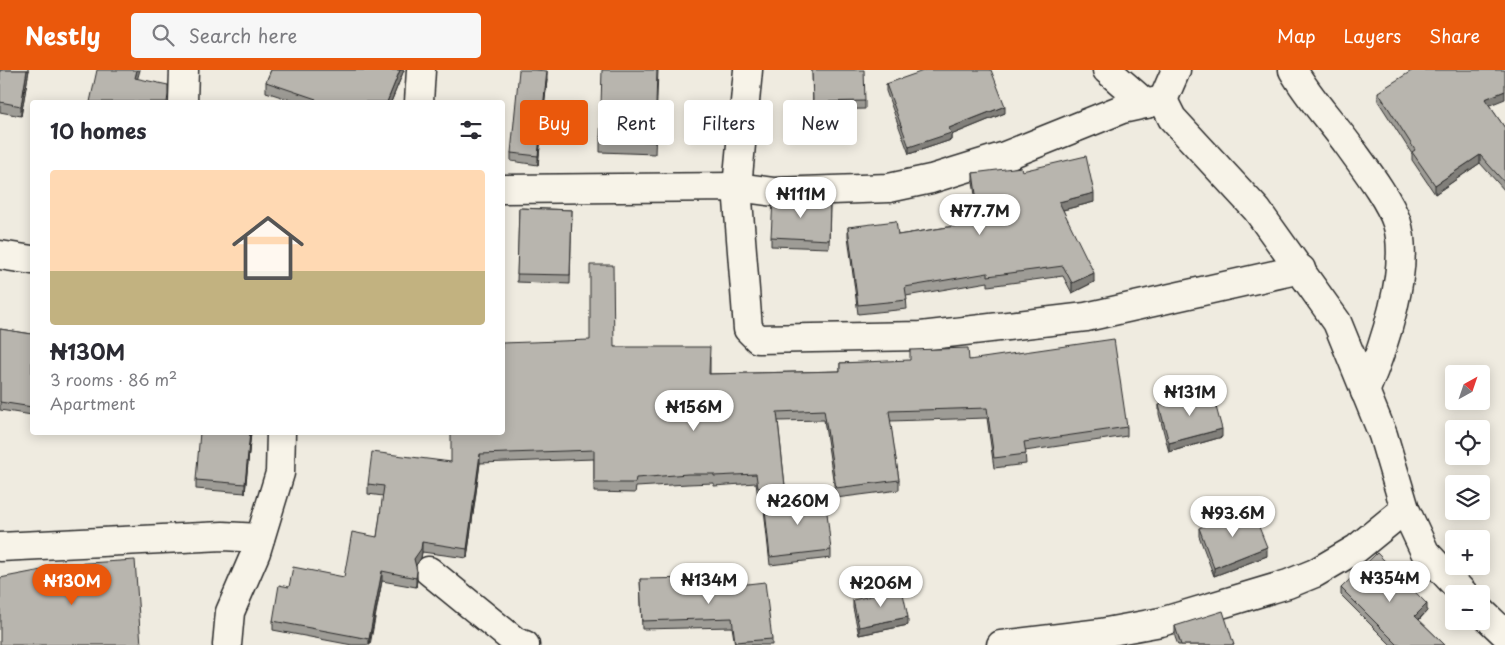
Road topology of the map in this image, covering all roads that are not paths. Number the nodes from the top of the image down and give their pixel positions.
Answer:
1 (184, 70) edge
2 (420, 70) edge
3 (748, 70) edge
4 (1107, 70) edge
5 (1176, 70) edge
6 (1292, 70) edge
7 (183, 100) edge
8 (419, 100) edge
9 (1154, 102) junction
10 (737, 187) junction
11 (505, 189) edge
12 (0, 255) edge
13 (30, 260) edge
14 (1301, 269) junction
15 (1365, 392) junction
16 (281, 435) edge
17 (1405, 509) junction
18 (260, 538) junction
19 (0, 547) edge
20 (429, 570) dead end
21 (1456, 585) edge
22 (1490, 620) edge
23 (1505, 634) edge
24 (227, 645) edge
25 (525, 645) edge
26 (1001, 645) edge

1 - 7 street
2 - 8 street
3 - 10 street
4 - 9 street
5 - 9 street
6 - 15 street
9 - 10 street
9 - 14 street
10 - 11 street
10 - 14 street
12 - 13 street
14 - 15 street
15 - 17 street
16 - 18 street
17 - 21 street
17 - 26 street
18 - 19 street
18 - 24 street
20 - 25 street
22 - 23 street

